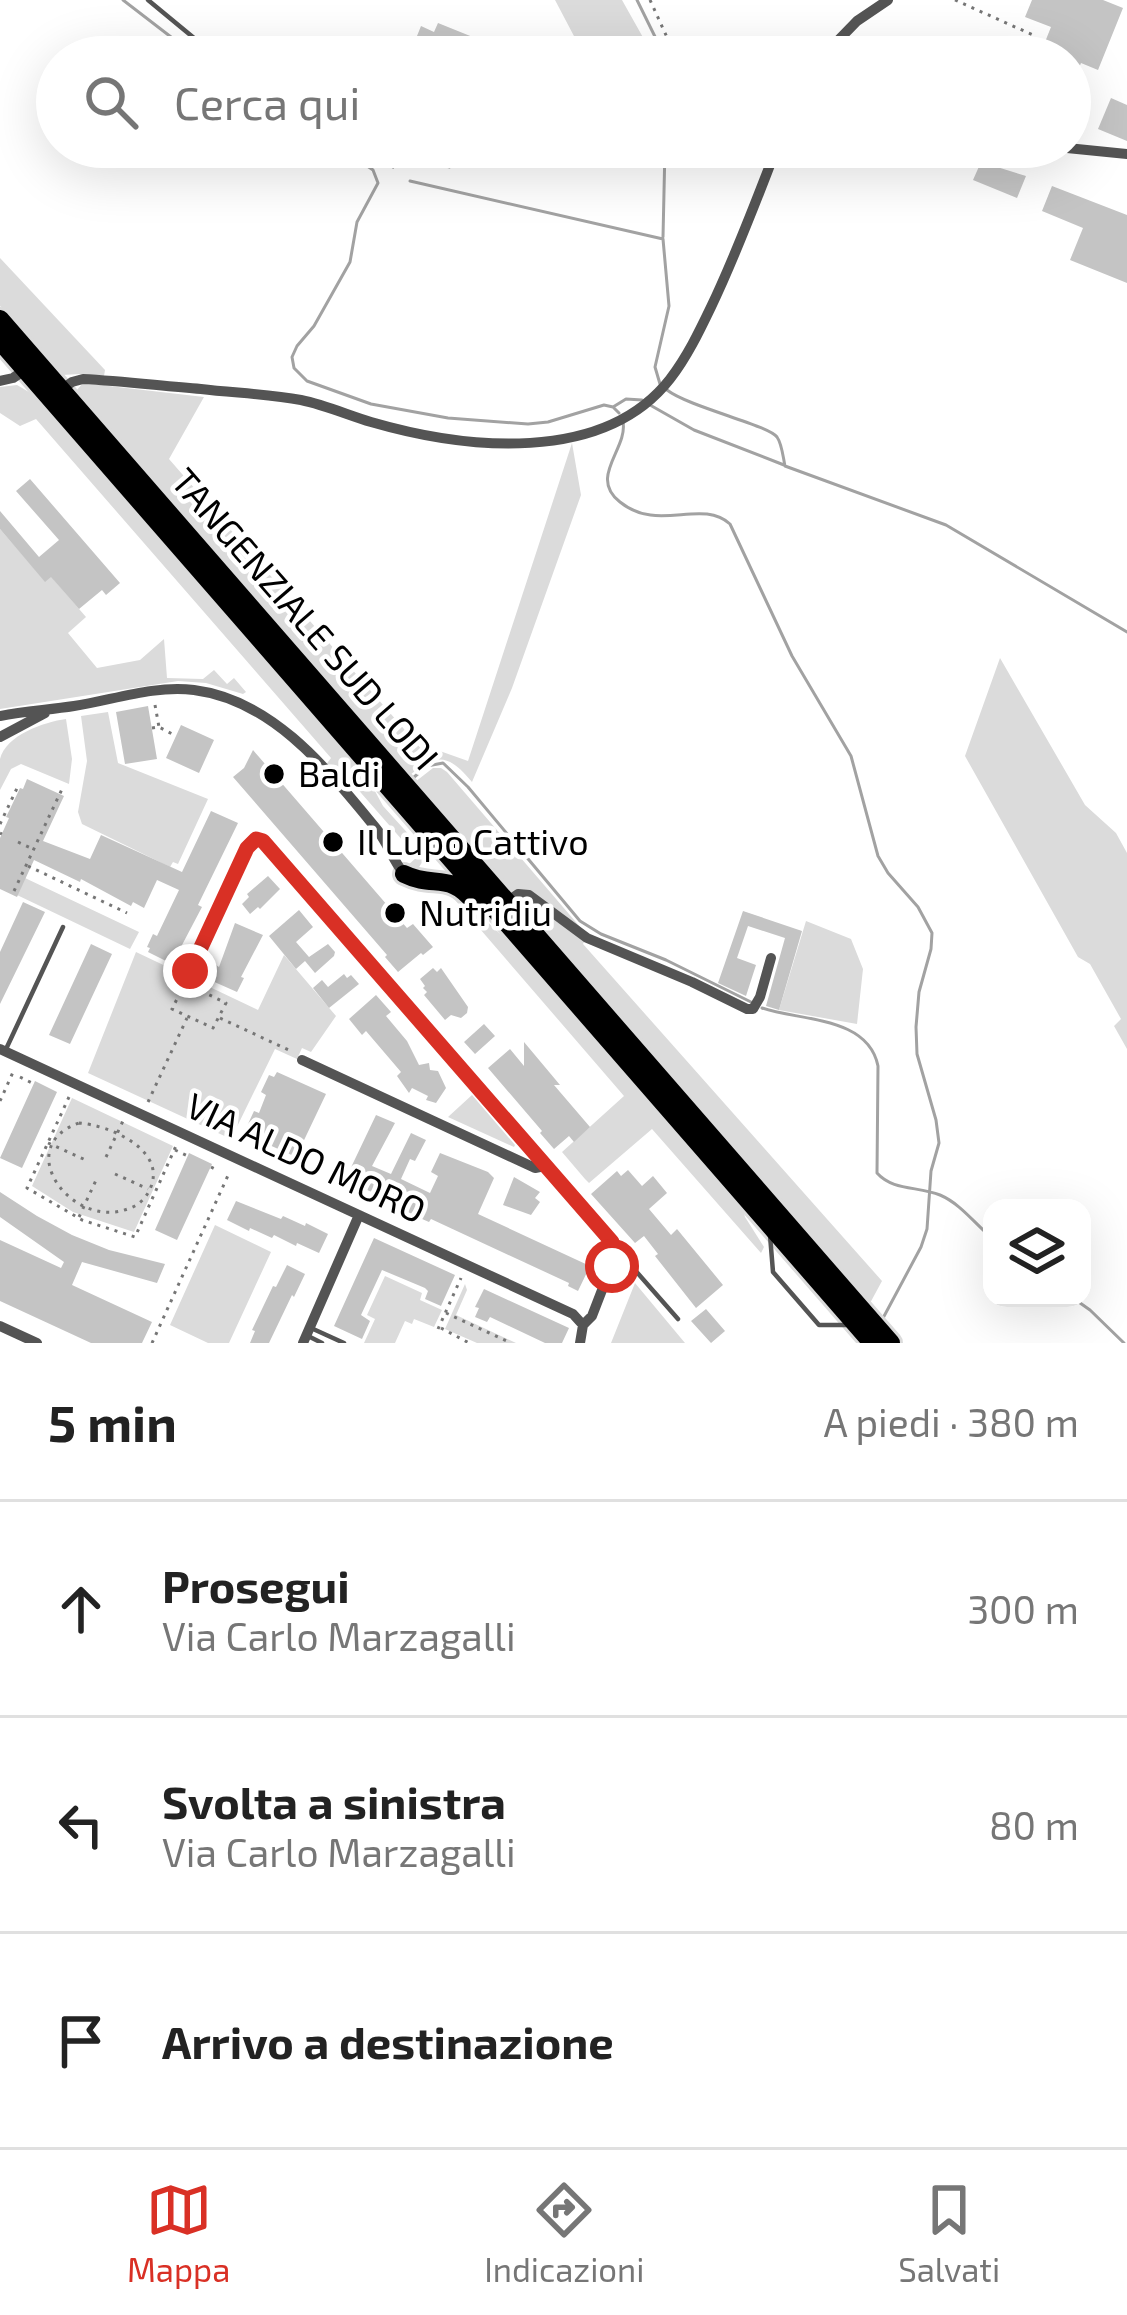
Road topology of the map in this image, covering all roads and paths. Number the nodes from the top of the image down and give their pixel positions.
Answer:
1 (148, 0) edge
2 (650, 0) edge
3 (888, 0) edge
4 (955, 0) edge
5 (1034, 35) dead end
6 (192, 36) edge
7 (666, 36) edge
8 (843, 36) edge
9 (1091, 150) edge
10 (1127, 154) edge
11 (769, 168) edge
12 (0, 320) edge
13 (0, 341) edge
14 (25, 370) junction
15 (0, 381) edge
16 (61, 390) junction
17 (153, 692) junction
18 (55, 708) junction
19 (0, 716) edge
20 (159, 727) junction
21 (152, 728) dead end
22 (176, 736) dead end
23 (0, 737) edge
24 (383, 780) junction
25 (19, 784) dead end
26 (63, 787) dead end
27 (0, 824) edge
28 (18, 842) dead end
29 (32, 848) junction
30 (26, 865) junction
31 (404, 874) junction
32 (14, 891) dead end
33 (508, 901) junction
34 (127, 913) dead end
35 (63, 928) dead end
36 (517, 934) junction
37 (772, 958) dead end
38 (190, 971) dead end
39 (188, 1016) junction
40 (219, 1018) junction
41 (3, 1050) edge
42 (302, 1060) joint
43 (15, 1069) dead end
44 (20, 1077) dead end
45 (34, 1084) dead end
46 (56, 1094) dead end
47 (0, 1101) edge
48 (142, 1115) junction
49 (124, 1119) dead end
50 (117, 1134) junction
51 (50, 1144) junction
52 (188, 1156) dead end
53 (106, 1157) dead end
54 (235, 1158) junction
55 (88, 1161) dead end
56 (545, 1166) junction
57 (115, 1174) dead end
58 (97, 1178) dead end
59 (153, 1191) junction
60 (84, 1207) junction
61 (359, 1215) junction
62 (78, 1218) junction
63 (769, 1224) junction
64 (615, 1254) junction
65 (467, 1266) junction
66 (446, 1313) junction
67 (677, 1319) dead end
68 (583, 1324) junction
69 (0, 1326) edge
70 (873, 1333) edge
71 (306, 1335) edge
72 (37, 1343) edge
73 (152, 1343) edge
74 (322, 1343) edge
75 (344, 1343) edge
76 (469, 1343) edge
77 (511, 1343) edge
78 (580, 1343) edge

1 - 6 lane
2 - 7 path
3 - 8 street
4 - 5 path
9 - 10 street
11 - 16 street
12 - 16 highway, TANGENZIALE SUD LODI
13 - 14 highway, TANGENZIALE SUD LODI
14 - 15 street
14 - 24 highway, TANGENZIALE SUD LODI
16 - 33 highway, TANGENZIALE SUD LODI
17 - 18 street
17 - 20 path
17 - 31 street
18 - 19 street
18 - 23 street
20 - 21 path
20 - 22 path
24 - 31 highway
24 - 36 highway, TANGENZIALE SUD LODI
25 - 27 path
26 - 29 path
28 - 29 path
29 - 30 path
30 - 32 path
30 - 34 path
31 - 36 highway
33 - 37 street
33 - 70 highway, TANGENZIALE SUD LODI
35 - 41 lane
36 - 63 highway, TANGENZIALE SUD LODI
38 - 56 street
39 - 40 path
39 - 40 path
39 - 48 path
40 - 42 path
41 - 48 street, VIA ALDO MORO
42 - 56 street
43 - 47 path
44 - 45 path
46 - 51 path
48 - 54 street, VIA ALDO MORO
49 - 50 path
50 - 51 path
50 - 53 path
50 - 59 path
51 - 55 path
51 - 60 path
51 - 62 path
52 - 59 path
54 - 61 street, VIA ALDO MORO
54 - 73 path
56 - 64 street
57 - 59 path
58 - 60 path
59 - 60 path
59 - 62 path
60 - 62 path
61 - 65 street, VIA ALDO MORO
61 - 71 street
63 - 70 highway, TANGENZIALE SUD LODI
63 - 70 lane
64 - 67 lane
64 - 68 street
65 - 66 path
65 - 68 street, VIA ALDO MORO
66 - 76 path
66 - 77 path
68 - 78 street
69 - 72 street
71 - 74 lane
71 - 75 lane

